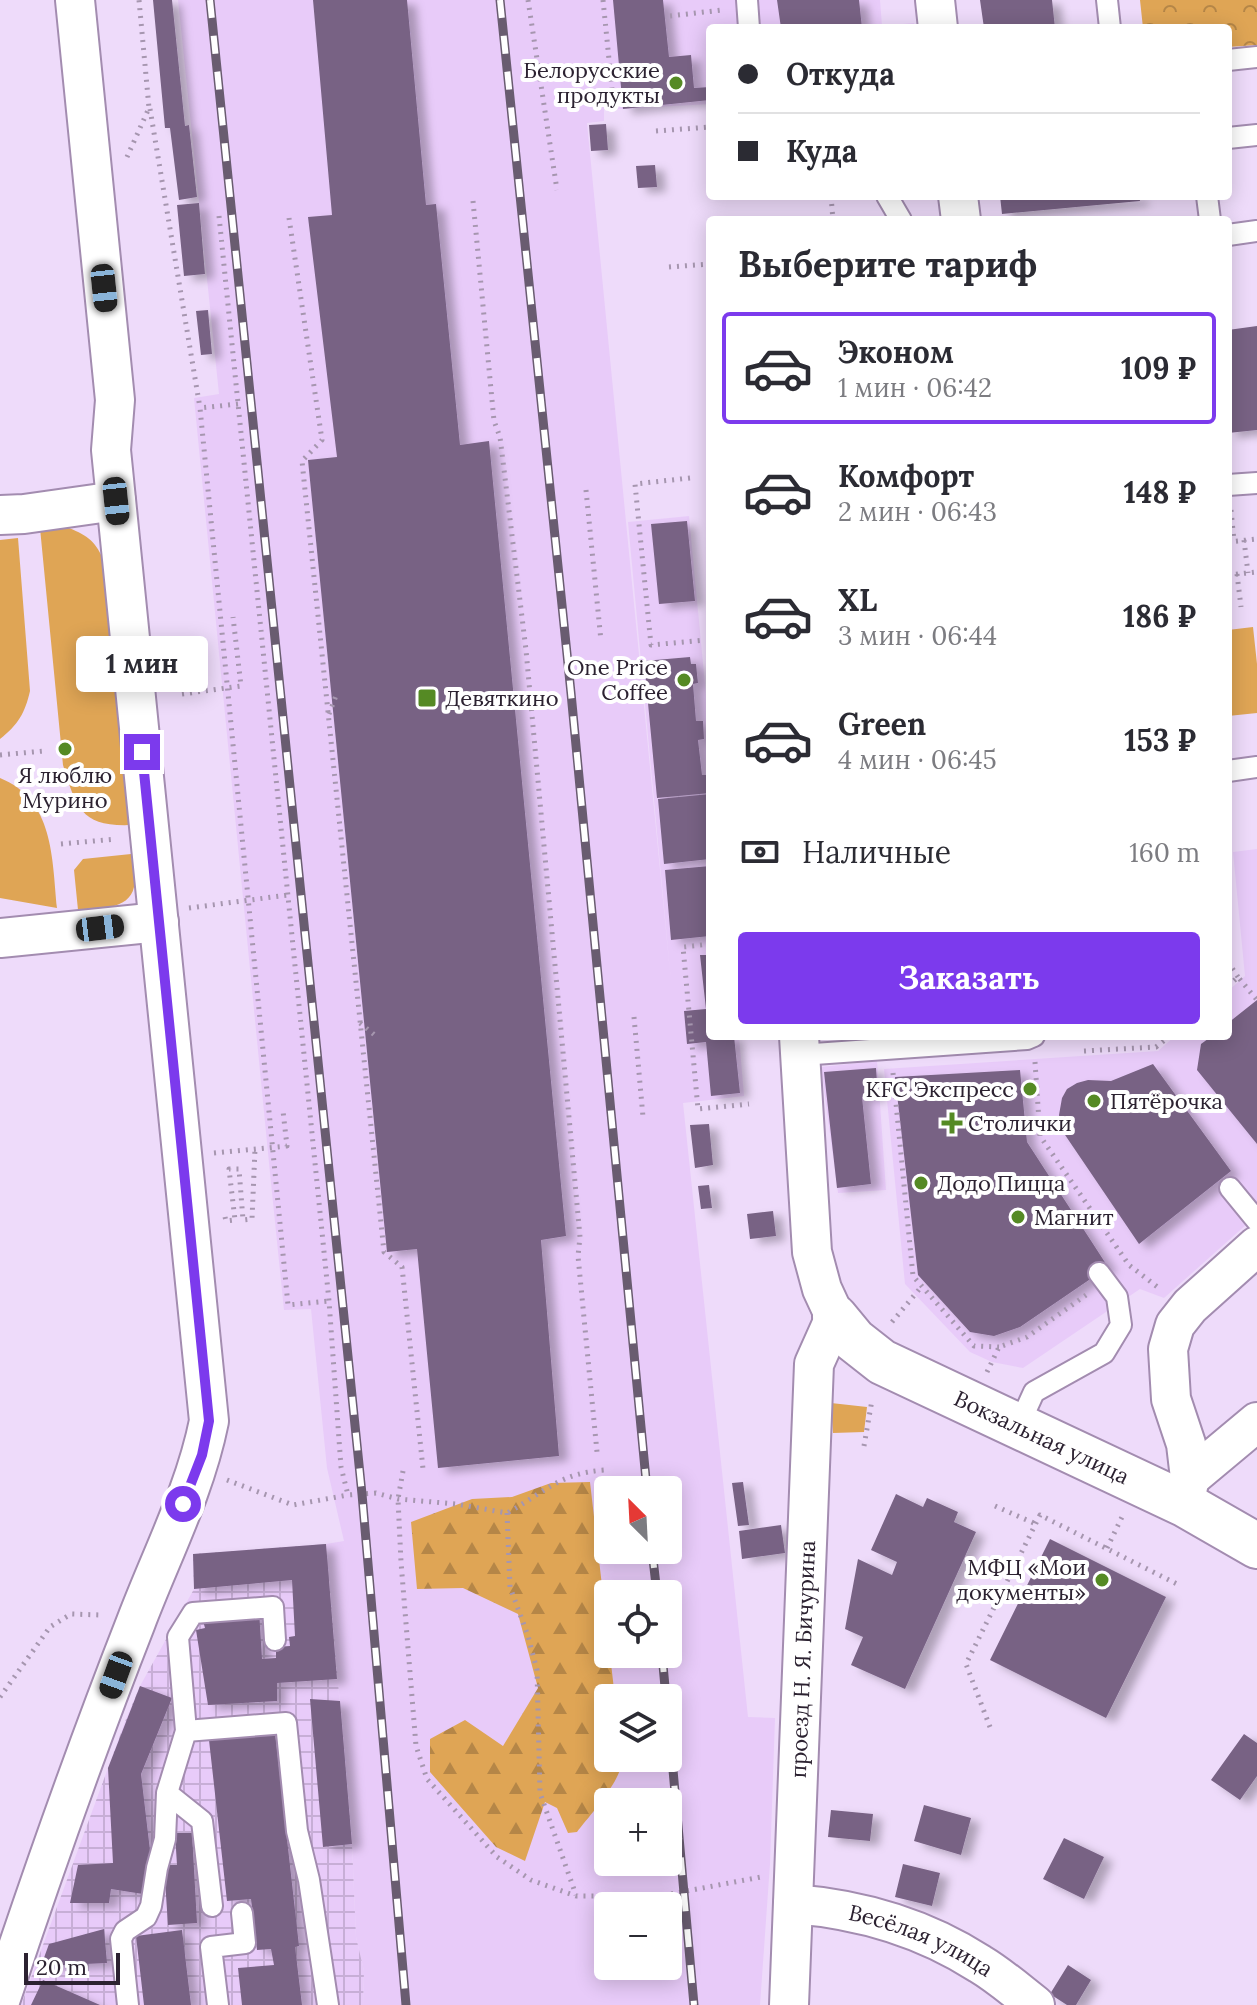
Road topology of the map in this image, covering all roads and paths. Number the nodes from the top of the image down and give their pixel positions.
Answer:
1 (75, 0) edge
2 (528, 0) edge
3 (603, 0) edge
4 (935, 0) edge
5 (1107, 0) edge
6 (748, 12) edge
7 (670, 16) dead end
8 (938, 24) edge
9 (1110, 24) edge
10 (1257, 57) edge
11 (1232, 60) edge
12 (149, 108) dead end
13 (614, 109) dead end
14 (706, 127) edge
15 (656, 131) dead end
16 (1257, 135) edge
17 (1232, 138) edge
18 (557, 190) dead end
19 (473, 201) dead end
20 (219, 216) dead end
21 (289, 218) dead end
22 (1257, 231) edge
23 (1232, 234) edge
24 (706, 264) edge
25 (669, 267) dead end
26 (238, 404) junction
27 (200, 408) junction
28 (690, 478) dead end
29 (1257, 483) edge
30 (586, 490) dead end
31 (1232, 493) edge
32 (116, 501) junction
33 (0, 515) edge
34 (1257, 539) edge
35 (1244, 540) junction
36 (1232, 541) edge
37 (1257, 572) edge
38 (1248, 573) junction
39 (1237, 574) junction
40 (1232, 575) edge
41 (1241, 607) dead end
42 (233, 617) dead end
43 (705, 640) dead end
44 (601, 641) dead end
45 (228, 687) junction
46 (337, 693) dead end
47 (182, 694) dead end
48 (329, 716) junction
49 (44, 751) dead end
50 (0, 755) edge
51 (1257, 767) edge
52 (1232, 770) edge
53 (122, 838) dead end
54 (61, 844) dead end
55 (288, 895) junction
56 (247, 900) junction
57 (171, 915) junction
58 (0, 938) edge
59 (706, 944) edge
60 (1232, 967) edge
61 (1238, 977) junction
62 (1232, 982) edge
63 (1257, 1000) edge
64 (634, 1017) dead end
65 (360, 1023) junction
66 (377, 1037) dead end
67 (1012, 1040) edge
68 (1165, 1040) edge
69 (796, 1042) edge
70 (1034, 1046) edge
71 (890, 1048) junction
72 (1084, 1051) dead end
73 (749, 1104) dead end
74 (283, 1111) dead end
75 (643, 1117) dead end
76 (271, 1148) junction
77 (255, 1149) junction
78 (212, 1153) dead end
79 (1230, 1188) dead end
80 (222, 1206) dead end
81 (1257, 1221) edge
82 (1257, 1246) edge
83 (1129, 1265) junction
84 (1102, 1278) junction
85 (922, 1286) junction
86 (1162, 1291) dead end
87 (329, 1301) junction
88 (835, 1317) junction
89 (892, 1322) dead end
90 (999, 1347) junction
91 (983, 1380) dead end
92 (871, 1405) dead end
93 (1257, 1422) edge
94 (1018, 1427) junction
95 (864, 1446) dead end
96 (597, 1452) dead end
97 (423, 1469) dead end
98 (605, 1470) dead end
99 (403, 1471) dead end
100 (217, 1477) dead end
101 (1187, 1491) junction
102 (348, 1495) junction
103 (398, 1499) junction
104 (1127, 1505) dead end
105 (995, 1506) dead end
106 (507, 1513) junction
107 (1036, 1524) junction
108 (1257, 1546) edge
109 (1107, 1548) junction
110 (1179, 1585) dead end
111 (100, 1615) dead end
112 (275, 1640) dead end
113 (0, 1697) edge
114 (990, 1727) dead end
115 (186, 1731) junction
116 (167, 1793) junction
117 (793, 1890) junction
118 (576, 1896) junction
119 (212, 1906) dead end
120 (242, 1913) dead end
121 (0, 2001) edge
122 (128, 2005) edge
123 (218, 2005) edge
124 (328, 2005) edge
125 (789, 2005) edge
126 (1035, 2005) edge

1 - 32 street
2 - 18 path
3 - 13 path
4 - 8 street
5 - 9 lane
6 - 7 path
10 - 11 lane
12 - 27 path
14 - 15 path
16 - 17 lane
19 - 96 path
20 - 26 path
21 - 48 path
22 - 23 lane
24 - 25 path
26 - 27 path
26 - 55 path
27 - 45 path
28 - 43 path
29 - 31 lane
30 - 44 path
32 - 33 street
32 - 57 street
34 - 35 path
35 - 36 path
35 - 38 path
37 - 38 path
38 - 39 path
39 - 40 path
39 - 41 path
42 - 45 path
45 - 47 path
45 - 56 path
46 - 48 path
48 - 65 path
49 - 50 path
51 - 52 lane
53 - 54 path
55 - 56 path
55 - 87 path
56 - 57 path
56 - 76 path
57 - 58 street
57 - 121 street
59 - 73 path
60 - 61 path
61 - 62 path
61 - 63 path
64 - 75 path
65 - 66 path
65 - 97 path
67 - 71 lane
68 - 72 path
69 - 71 lane
69 - 88 street
70 - 83 path
71 - 85 path
74 - 76 path
76 - 77 path
76 - 87 path
77 - 78 path
77 - 80 path
79 - 81 lane
82 - 101 street
83 - 84 path
83 - 86 path
84 - 90 path
84 - 94 lane
85 - 89 path
85 - 90 path
87 - 102 path
88 - 94 street, Вокзальная улица
88 - 117 street, проезд Н. Я. Бичурина
90 - 91 path
92 - 95 path
93 - 101 street
94 - 101 street, Вокзальная улица
98 - 106 path
99 - 103 path
100 - 102 path
101 - 108 street, Вокзальная улица
102 - 103 path
103 - 106 path
103 - 118 path
104 - 109 path
105 - 107 path
106 - 118 path
107 - 109 path
107 - 114 path
109 - 110 path
111 - 113 path
112 - 115 lane
115 - 116 lane
115 - 124 lane
116 - 119 lane
116 - 122 lane
117 - 118 path
117 - 125 street, проезд Н. Я. Бичурина
117 - 126 street, Весёлая улица
120 - 123 lane

